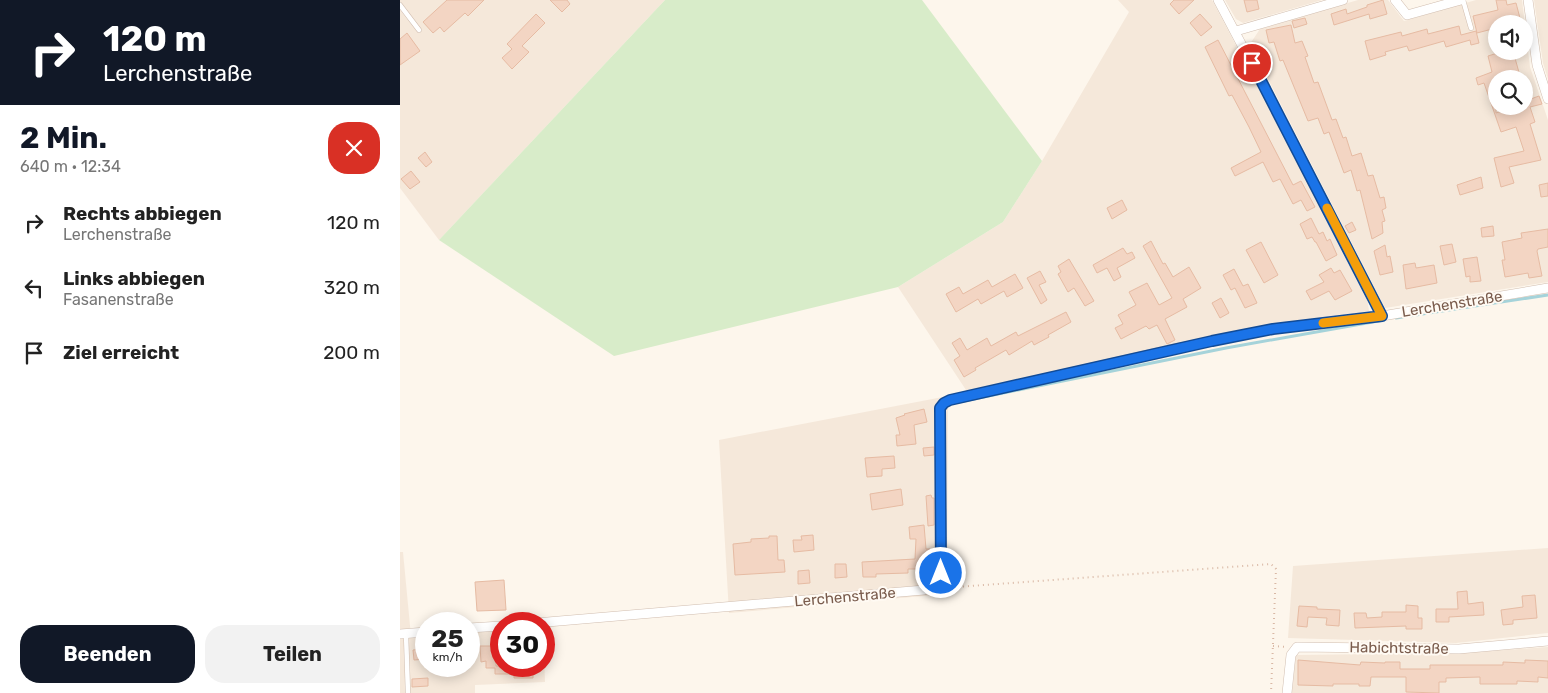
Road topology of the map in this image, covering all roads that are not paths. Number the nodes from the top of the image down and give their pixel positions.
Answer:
1 (1218, 0) edge
2 (1342, 0) edge
3 (1395, 0) edge
4 (1462, 0) edge
5 (1528, 0) edge
6 (400, 5) edge
7 (1471, 28) dead end
8 (419, 30) dead end
9 (1236, 31) junction
10 (1548, 99) edge
11 (1548, 288) edge
12 (1382, 316) junction
13 (555, 621) edge
14 (403, 634) edge
15 (1548, 641) edge
16 (408, 693) edge
17 (1287, 693) edge

1 - 9 street
2 - 9 street
3 - 4 street
4 - 7 lane
5 - 10 street
6 - 8 lane
9 - 12 street
11 - 12 street, Lerchenstraße
12 - 13 street, Lerchenstraße
14 - 16 lane
15 - 17 street, Habichtstraße

